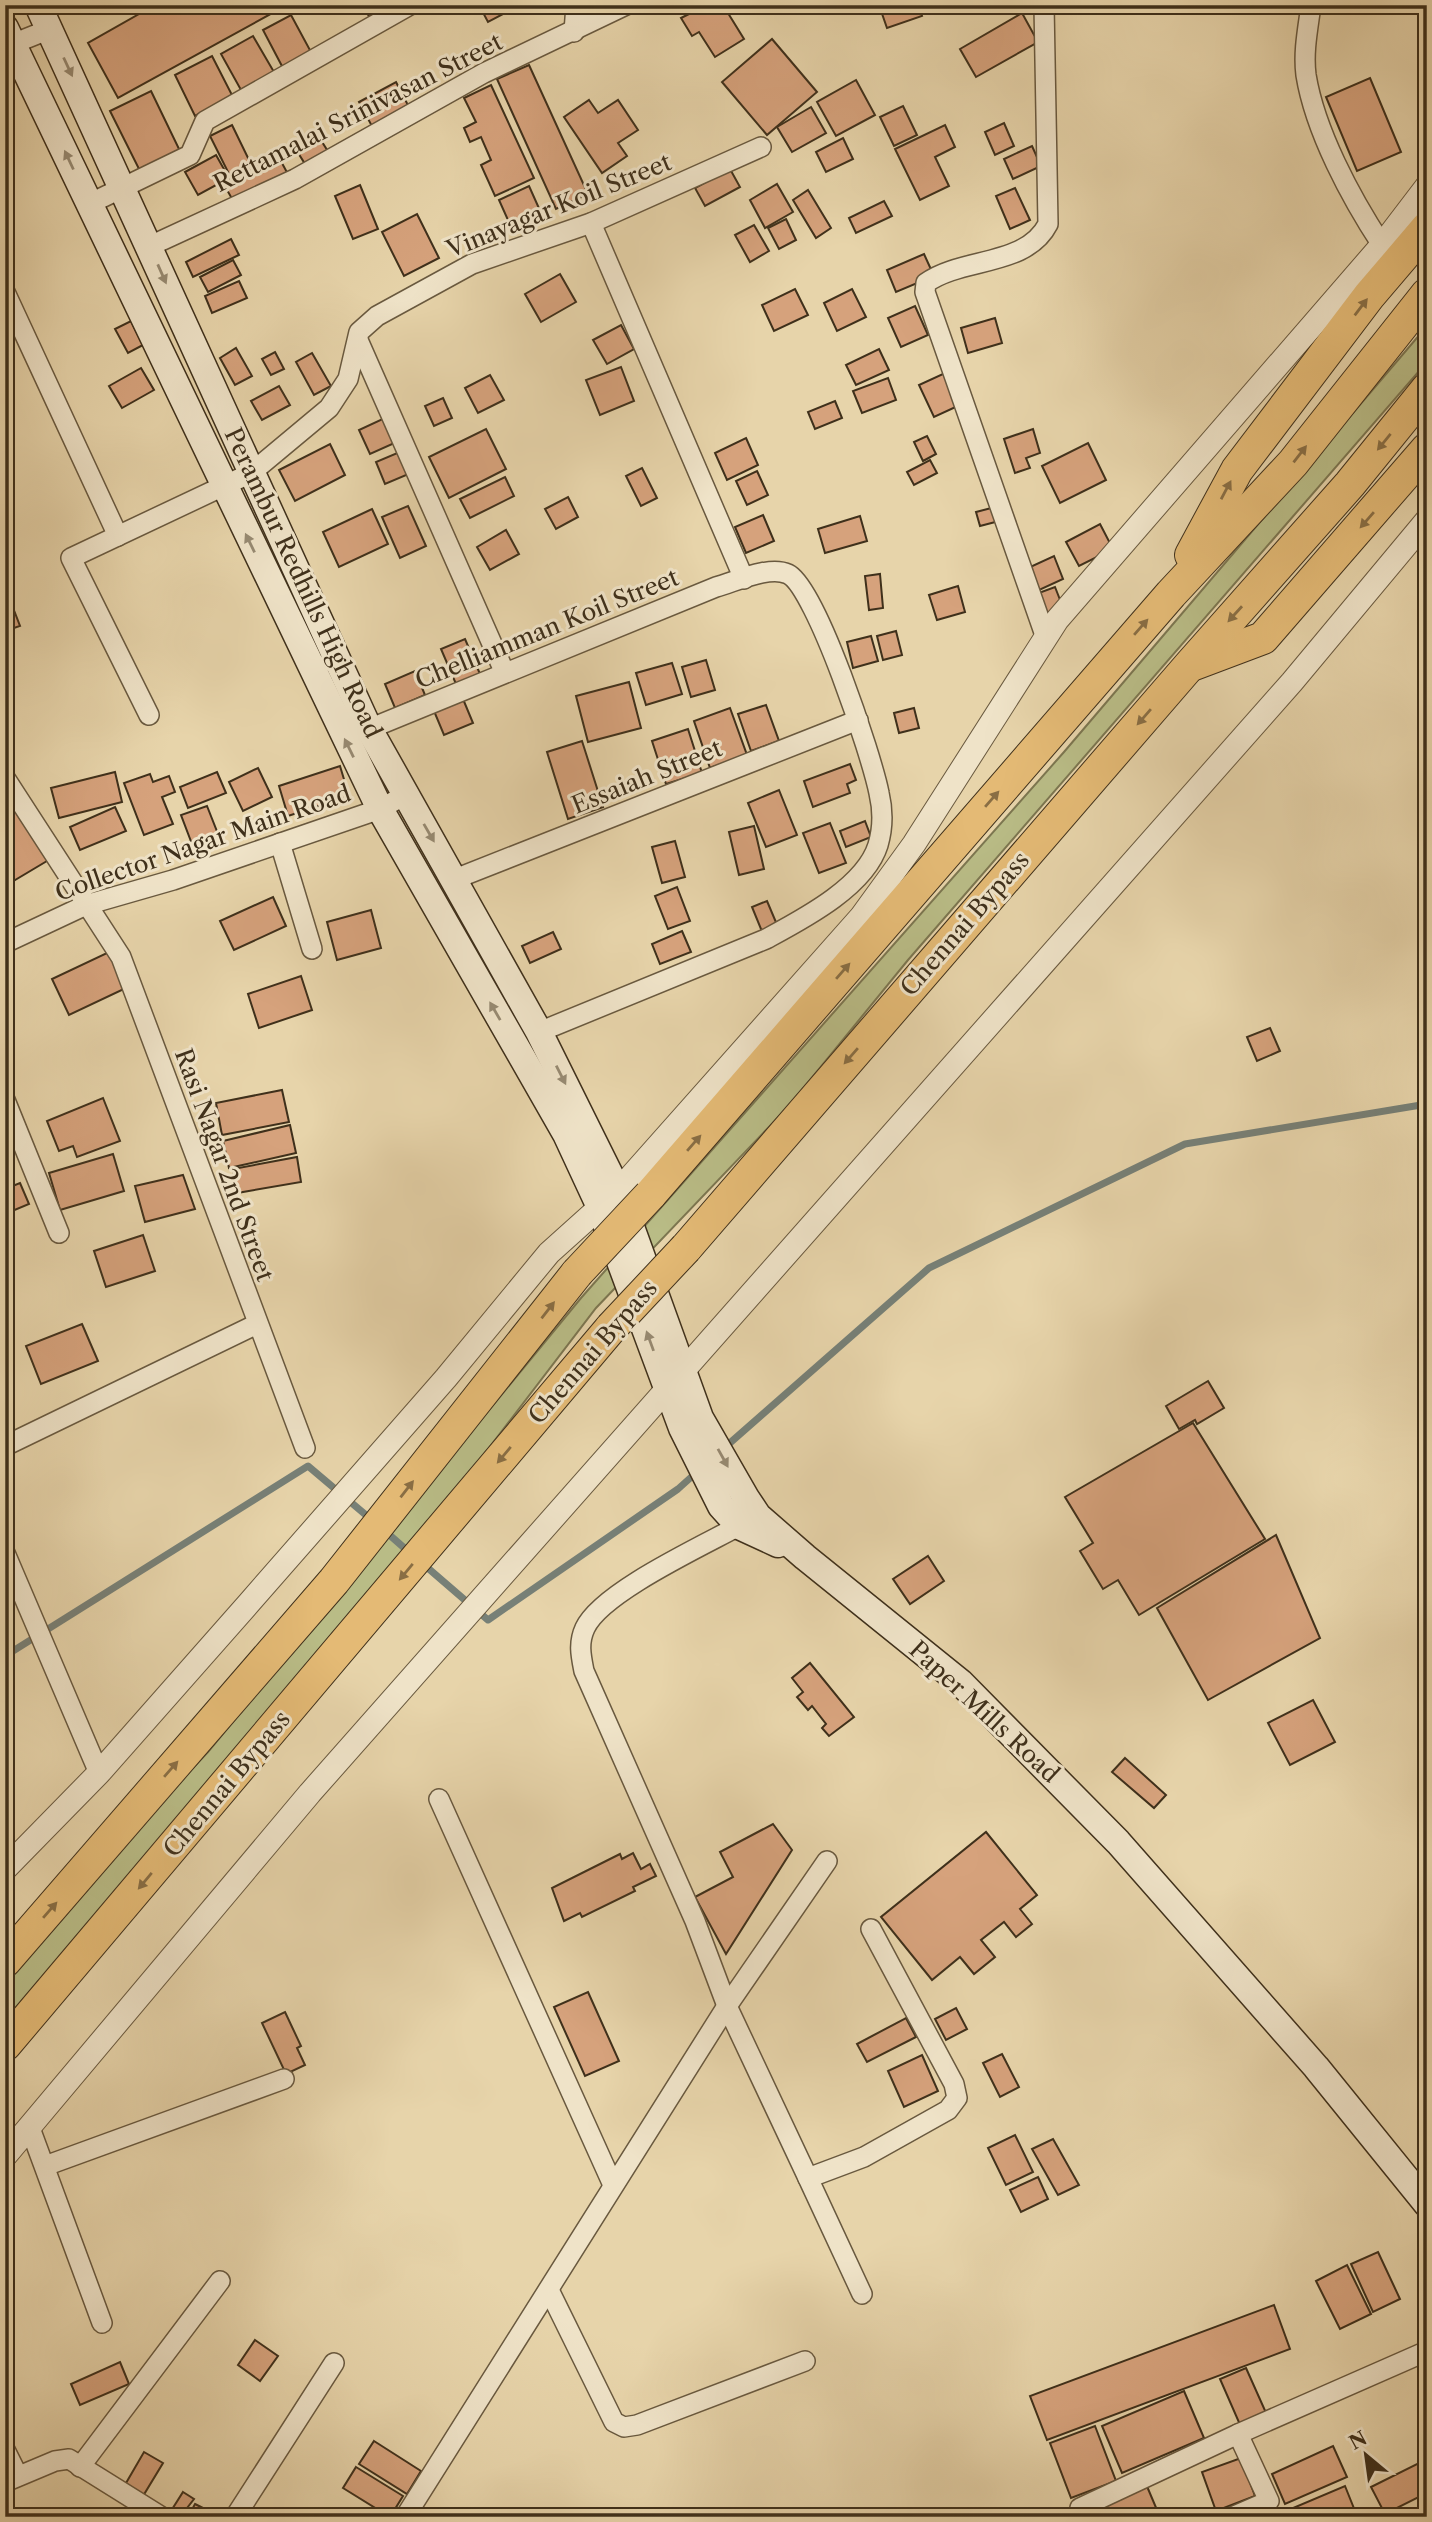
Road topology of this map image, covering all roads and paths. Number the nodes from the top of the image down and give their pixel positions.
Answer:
1 (38, 5) edge
2 (410, 5) edge
3 (576, 5) edge
4 (626, 5) edge
5 (1311, 5) edge
6 (1043, 7) edge
7 (50, 29) junction
8 (574, 32) junction
9 (8, 39) edge
10 (761, 147) dead end
11 (1427, 186) edge
12 (123, 188) junction
13 (89, 204) junction
14 (592, 223) junction
15 (1427, 228) edge
16 (1382, 245) junction
17 (150, 246) junction
18 (117, 262) junction
19 (5, 292) edge
20 (1427, 294) edge
21 (358, 340) junction
22 (1427, 389) edge
23 (1427, 449) edge
24 (251, 473) junction
25 (223, 486) junction
26 (1427, 520) edge
27 (118, 536) junction
28 (744, 579) junction
29 (1171, 594) junction
30 (1046, 638) junction
31 (1189, 666) junction
32 (504, 671) junction
33 (149, 715) dead end
34 (858, 720) junction
35 (369, 729) junction
36 (5, 778) edge
37 (407, 794) junction
38 (380, 809) junction
39 (280, 843) junction
40 (455, 879) junction
41 (86, 905) junction
42 (5, 943) edge
43 (312, 949) dead end
44 (539, 1032) junction
45 (5, 1100) edge
46 (608, 1198) junction
47 (60, 1233) dead end
48 (257, 1324) junction
49 (668, 1387) junction
50 (5, 1446) edge
51 (305, 1448) dead end
52 (741, 1512) junction
53 (5, 1552) edge
54 (99, 1773) junction
55 (439, 1799) dead end
56 (35, 1836) junction
57 (5, 1845) edge
58 (827, 1861) dead end
59 (5, 1869) edge
60 (871, 1929) dead end
61 (5, 1961) edge
62 (727, 2006) junction
63 (5, 2045) edge
64 (284, 2079) dead end
65 (30, 2128) junction
66 (5, 2156) edge
67 (45, 2166) junction
68 (808, 2178) junction
69 (613, 2185) junction
70 (1427, 2204) edge
71 (220, 2281) dead end
72 (549, 2290) junction
73 (862, 2294) dead end
74 (102, 2323) dead end
75 (1427, 2351) edge
76 (805, 2361) dead end
77 (334, 2363) dead end
78 (1238, 2434) junction
79 (5, 2450) edge
80 (80, 2467) junction
81 (12, 2479) edge
82 (1080, 2508) dead end
83 (1272, 2509) edge
84 (163, 2517) edge
85 (235, 2517) edge
86 (405, 2517) edge
87 (1232, 2517) edge

1 - 7 main road, Perambur Redhills High Road
2 - 12 street
3 - 8 street
4 - 8 street, Rettamalai Srinivasan Street
5 - 16 street
6 - 30 street
7 - 9 street
7 -> 12 main road, Perambur Redhills High Road
8 - 17 street, Rettamalai Srinivasan Street
13 -> 9 main road, Perambur Redhills High Road
10 - 14 street, Vinayagar Koil Street
11 - 16 street
12 - 13 street
12 - 17 main road, Perambur Redhills High Road
13 - 18 main road, Perambur Redhills High Road
14 - 21 street, Vinayagar Koil Street
14 - 28 street
29 -> 15 highway
16 - 30 street
17 - 18 main road
17 -> 24 main road, Perambur Redhills High Road
18 - 25 main road, Perambur Redhills High Road
19 - 27 street
29 -> 20 highway
21 - 24 street, Vinayagar Koil Street
21 - 32 street
22 -> 31 highway, Chennai Bypass
23 -> 31 highway
24 - 25 street, Vinayagar Koil Street
24 - 35 main road, Perambur Redhills High Road
25 - 27 street, Vinayagar Koil Street
38 -> 25 main road, Perambur Redhills High Road
26 - 49 street
27 - 33 street, Vinayagar Koil Street
28 - 32 street, Chelliamman Koil Street
28 - 34 street, Chelliamman Koil Street
61 -> 29 highway, Chennai Bypass, bridge
30 - 46 street
31 -> 63 highway, Chennai Bypass, bridge
32 - 35 street, Chelliamman Koil Street
34 - 40 street, Essaiah Street
34 - 44 street, Chelliamman Koil Street
35 - 37 main road, Perambur Redhills High Road
36 - 41 street, Rasi Nagar 2nd Street
37 - 38 street, Collector Nagar Main Road
37 -> 40 main road, Perambur Redhills High Road
38 - 39 street, Collector Nagar Main Road
46 -> 38 main road, Perambur Redhills High Road
39 - 41 street, Collector Nagar Main Road
39 - 43 street
40 - 44 main road, Perambur Redhills High Road
41 - 42 street, Collector Nagar Main Road
41 - 48 street, Rasi Nagar 2nd Street
44 -> 46 main road, Perambur Redhills High Road
45 - 47 street
46 - 49 main road
46 - 54 street
48 - 50 street
48 - 51 street, Rasi Nagar 2nd Street
49 - 52 main road
49 - 65 street
52 - 62 street
52 - 70 main road, Paper Mills Road
53 - 54 street
54 - 56 street
55 - 69 street
56 - 57 street
56 - 59 street
58 - 62 street
60 - 68 street
62 - 68 street
62 - 69 street
64 - 67 street
65 - 66 street
65 - 67 street
67 - 74 street
68 - 73 street
69 - 72 street
71 - 80 street
72 - 76 street
72 - 86 street
75 - 78 street
77 - 85 street
78 - 82 street
78 - 83 street
79 - 81 street
80 - 81 street
80 - 84 street
83 - 87 street

